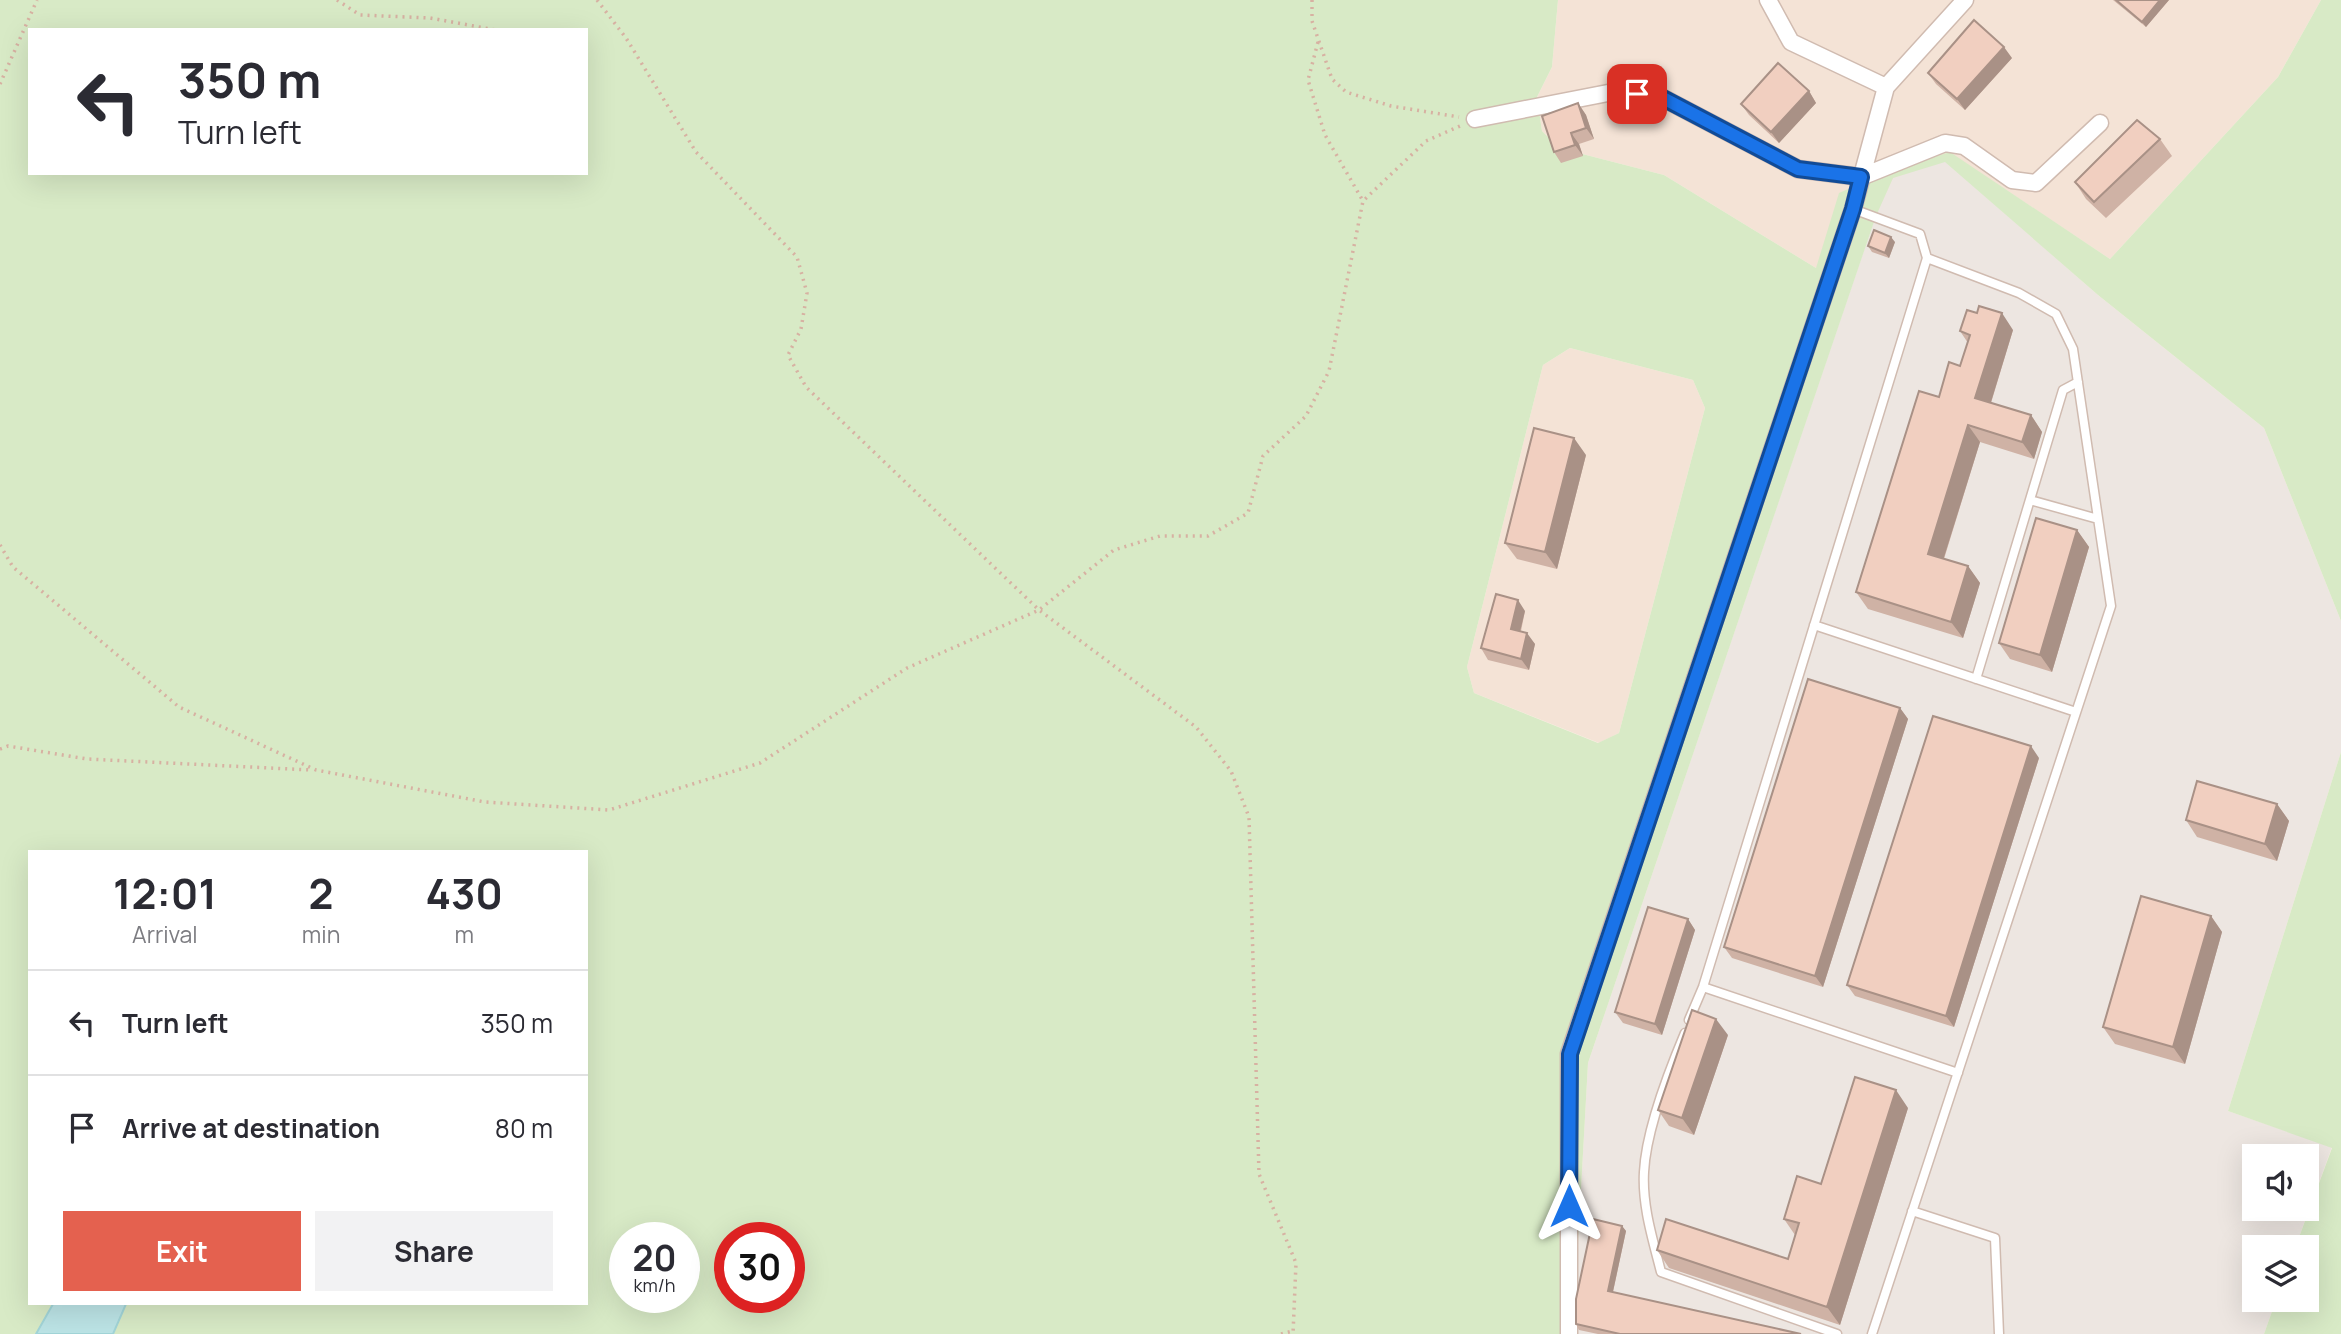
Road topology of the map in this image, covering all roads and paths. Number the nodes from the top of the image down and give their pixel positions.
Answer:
1 (37, 0) edge
2 (337, 0) edge
3 (597, 0) edge
4 (1312, 0) edge
5 (1768, 0) edge
6 (1965, 0) edge
7 (485, 28) edge
8 (1318, 40) junction
9 (0, 85) edge
10 (1886, 87) junction
11 (1475, 119) junction
12 (2100, 123) dead end
13 (1861, 177) junction
14 (1363, 201) junction
15 (1853, 209) junction
16 (1927, 258) junction
17 (2078, 382) junction
18 (2030, 500) junction
19 (2098, 519) junction
20 (0, 545) edge
21 (1040, 610) junction
22 (1814, 625) junction
23 (1976, 679) junction
24 (2076, 712) junction
25 (0, 749) edge
26 (316, 770) junction
27 (1703, 987) junction
28 (1958, 1073) junction
29 (1912, 1211) junction
30 (1293, 1333) edge
31 (1281, 1334) edge
32 (1569, 1334) edge
33 (1837, 1334) edge
34 (1872, 1334) edge
35 (1999, 1334) edge

1 - 9 path
2 - 7 path
3 - 21 path
4 - 8 path
5 - 10 street
6 - 10 street
8 - 11 path
8 - 14 path
10 - 13 street
11 - 13 street
11 - 14 path
12 - 13 street
13 - 15 street
14 - 21 path
15 - 16 lane
15 - 32 street
16 - 17 lane
16 - 22 lane
17 - 18 lane
17 - 19 lane
18 - 19 lane
18 - 23 lane
19 - 24 lane
20 - 26 path
21 - 26 path
21 - 30 path
22 - 23 lane
22 - 27 lane
23 - 24 lane
24 - 28 lane
25 - 26 path
27 - 28 lane
27 - 33 lane
28 - 29 lane
29 - 34 lane
29 - 35 lane
30 - 31 path

